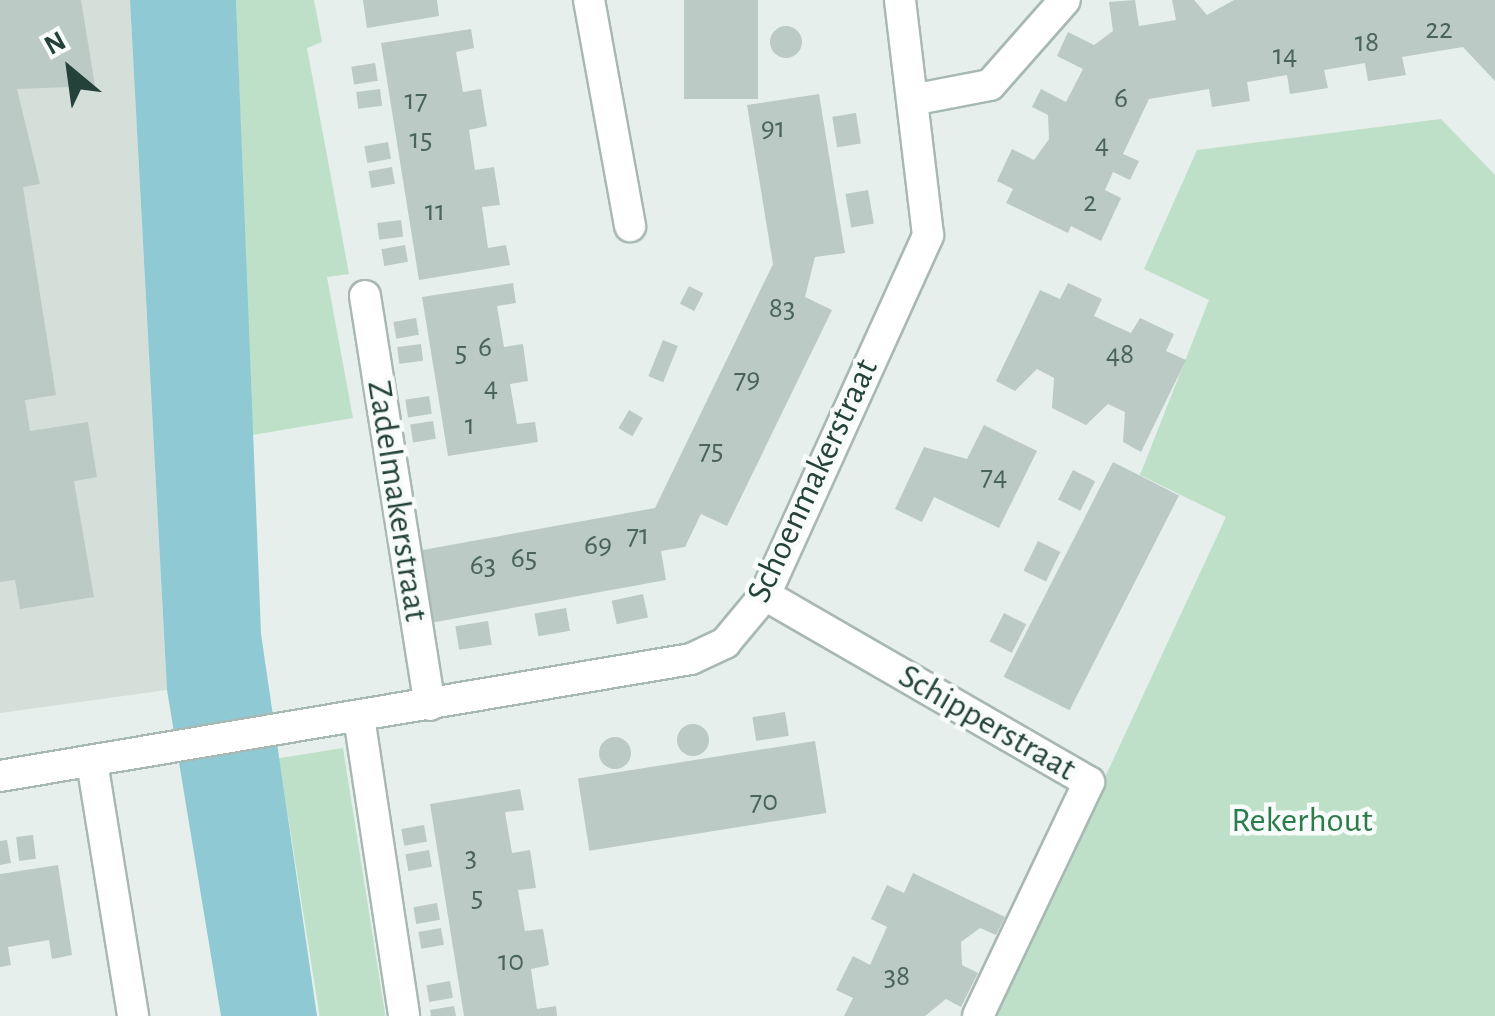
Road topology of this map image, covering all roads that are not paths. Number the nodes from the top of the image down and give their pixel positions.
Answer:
1 (589, 0) edge
2 (900, 0) edge
3 (1065, 0) edge
4 (917, 100) junction
5 (630, 226) dead end
6 (365, 296) dead end
7 (765, 595) junction
8 (430, 706) junction
9 (359, 717) junction
10 (92, 762) junction
11 (0, 776) edge
12 (134, 1016) edge
13 (404, 1016) edge
14 (978, 1016) edge

1 - 5 street
2 - 4 street, Schoenmakerstraat
3 - 4 street
4 - 7 street, Schoenmakerstraat
6 - 8 street, Zadelmakerstraat
7 - 8 street, Schoenmakerstraat
7 - 14 street, Schipperstraat
8 - 9 street, Schoenmakerstraat
9 - 10 street, Schoenmakerstraat
9 - 13 street
10 - 11 street
10 - 12 street

